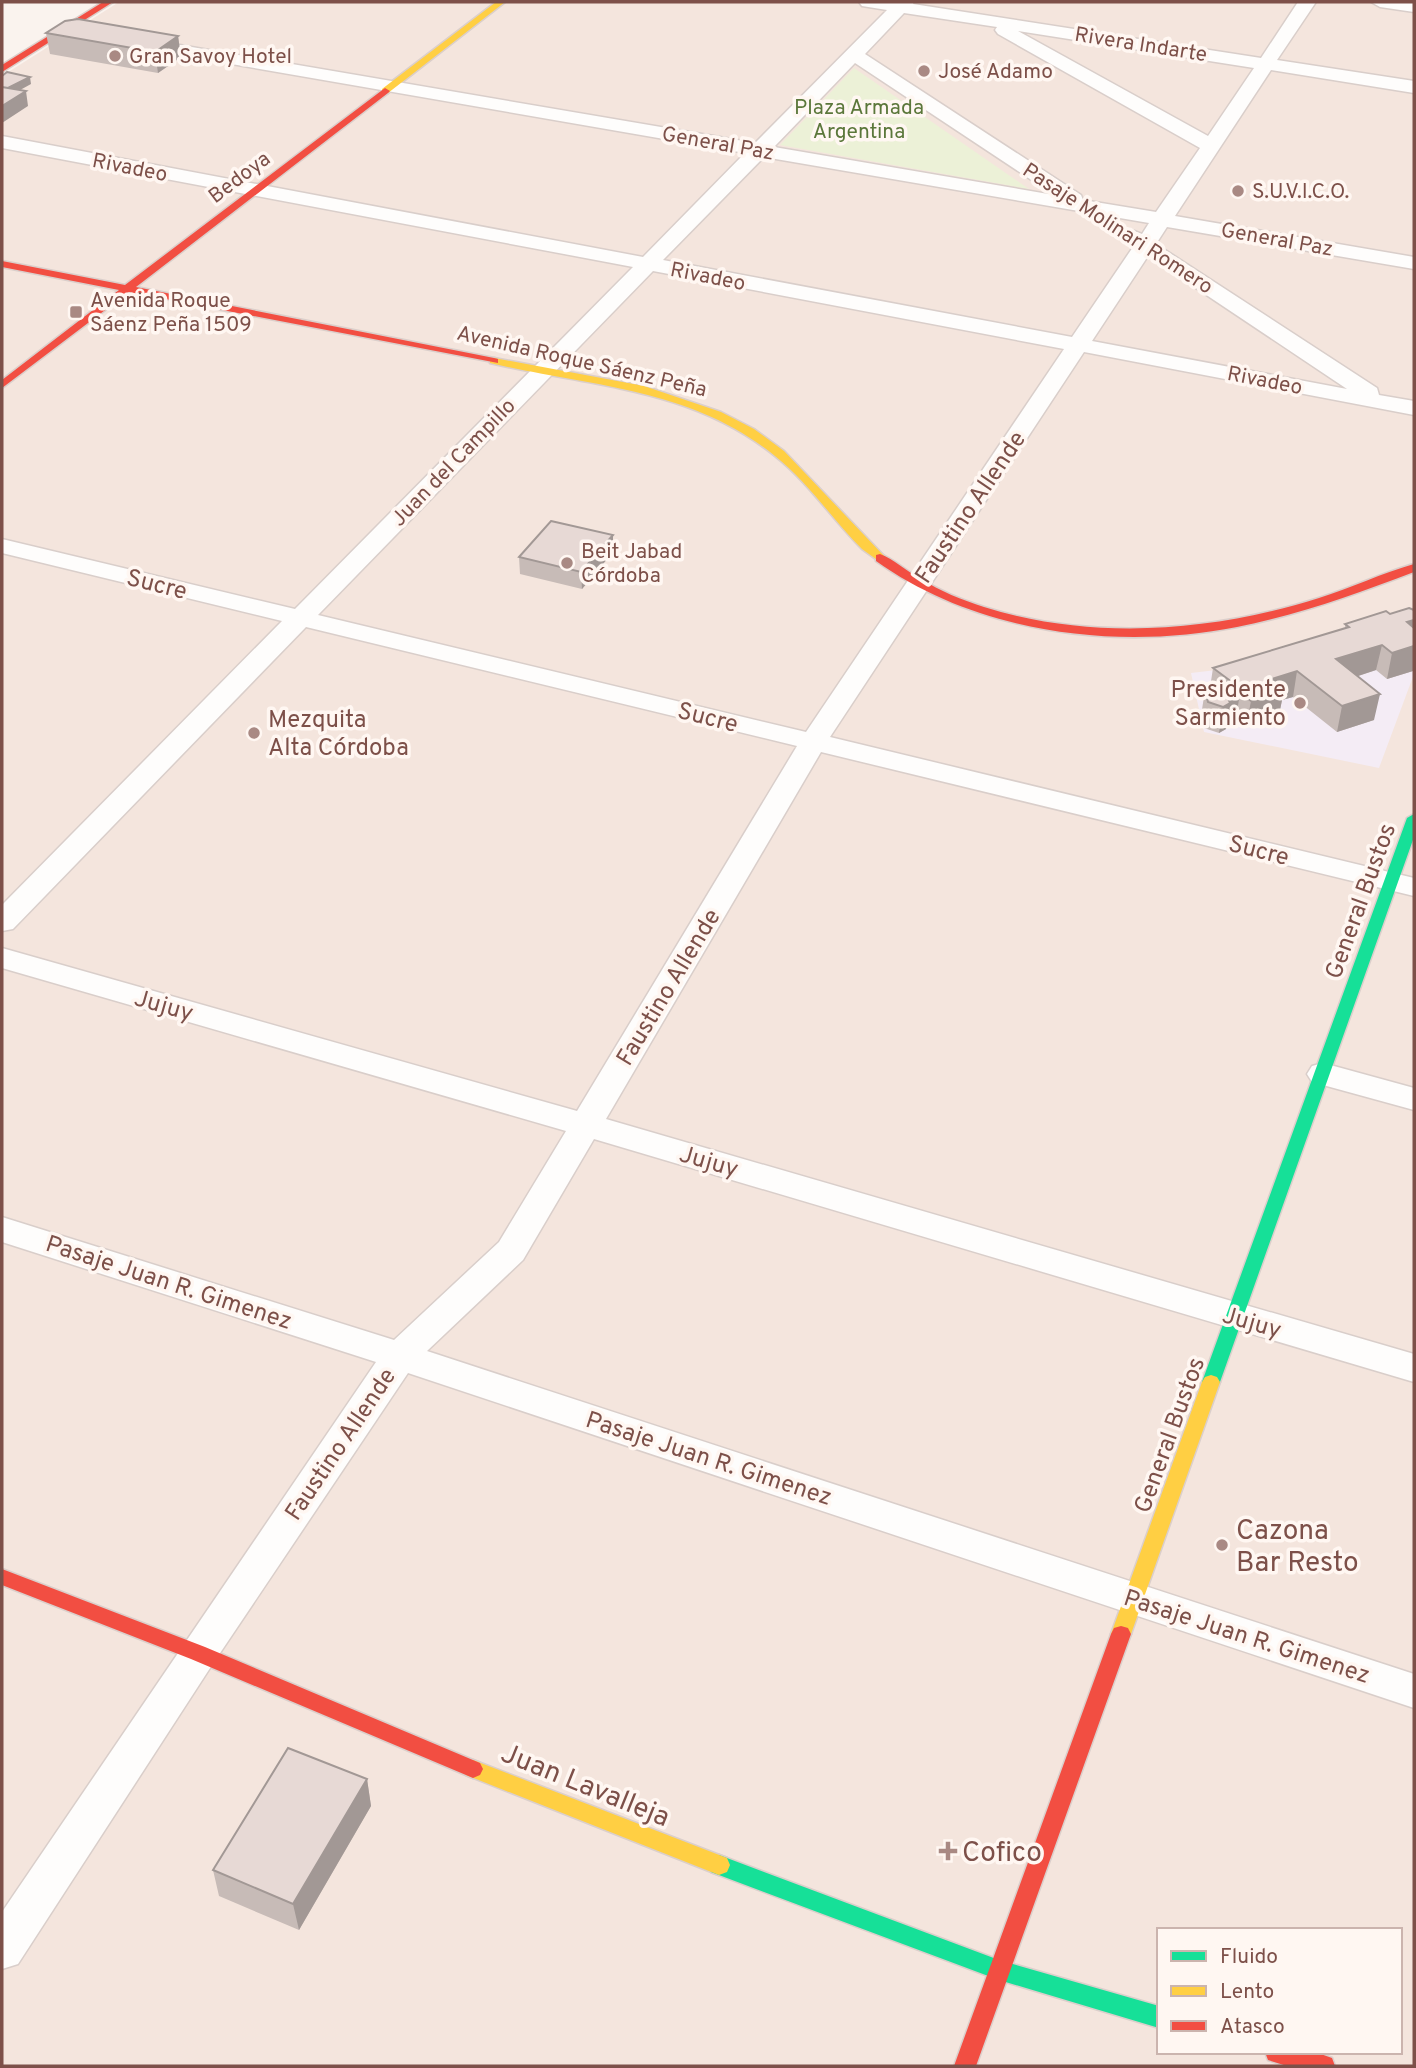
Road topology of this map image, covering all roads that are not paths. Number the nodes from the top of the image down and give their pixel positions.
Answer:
1 (109, 2) edge
2 (501, 2) edge
3 (868, 2) edge
4 (1307, 2) edge
5 (1380, 2) edge
6 (902, 4) edge
7 (1414, 7) edge
8 (988, 20) junction
9 (64, 30) junction
10 (91, 35) edge
11 (118, 39) edge
12 (853, 54) junction
13 (1266, 63) junction
14 (2, 69) edge
15 (391, 86) junction
16 (1414, 87) edge
17 (2, 142) edge
18 (1211, 146) junction
19 (760, 150) junction
20 (254, 191) junction
21 (1084, 206) junction
22 (1162, 219) junction
23 (1145, 246) junction
24 (1414, 263) edge
25 (2, 264) edge
26 (647, 264) junction
27 (126, 289) junction
28 (1079, 345) junction
29 (542, 371) junction
30 (2, 385) edge
31 (1382, 402) junction
32 (1414, 408) edge
33 (2, 546) edge
34 (1414, 568) edge
35 (1406, 577) edge
36 (918, 586) junction
37 (300, 618) junction
38 (813, 742) junction
39 (1414, 818) edge
40 (1403, 885) edge
41 (2, 922) edge
42 (2, 958) edge
43 (1323, 1074) junction
44 (1414, 1099) edge
45 (586, 1125) junction
46 (2, 1229) edge
47 (1235, 1317) junction
48 (400, 1356) junction
49 (1414, 1368) edge
50 (2, 1577) edge
51 (1134, 1599) junction
52 (198, 1653) junction
53 (1414, 1691) edge
54 (2, 1949) edge
55 (999, 1970) junction
56 (1157, 2016) edge
57 (1283, 2054) edge
58 (965, 2066) edge
59 (1324, 2066) edge

1 - 9 main road
2 - 15 main road, Bedoya
3 - 6 street, Rivera Indarte
4 - 13 street, Faustino Allende
5 - 7 street
6 - 8 street, Rivera Indarte
6 - 12 street, Juan del Campillo
8 - 13 street, Rivera Indarte
8 - 18 street
9 - 10 street
9 - 14 main road
11 - 15 street, General Paz
12 - 19 street, Juan del Campillo
12 - 21 street, Pasaje Molinari Romero
13 - 16 street, Rivera Indarte
13 - 18 street, Faustino Allende
15 - 19 street, General Paz
15 - 20 main road, Bedoya
17 - 20 street, Rivadeo
18 - 22 street, Faustino Allende
19 - 21 street, General Paz
19 - 26 street, Juan del Campillo
20 - 26 street, Rivadeo
20 - 27 main road, Bedoya
21 - 22 street, General Paz
21 - 23 street, Pasaje Molinari Romero
22 - 23 street, Faustino Allende
22 - 24 street, General Paz
23 - 28 street, Faustino Allende
23 - 31 street, Pasaje Molinari Romero
25 - 27 main road, Avenida Roque Sáenz Peña
26 - 28 street, Rivadeo
26 - 29 street, Juan del Campillo
27 - 29 main road, Avenida Roque Sáenz Peña
27 - 30 main road, Bedoya
28 - 31 street, Rivadeo
28 - 36 street, Faustino Allende
29 - 36 main road, Avenida Roque Sáenz Peña
29 - 37 street, Juan del Campillo
31 - 32 street, Rivadeo
33 - 37 street, Sucre
34 - 35 main road, Avenida Roque Sáenz Peña
35 - 36 main road, Avenida Roque Sáenz Peña
36 - 38 street, Faustino Allende
37 - 38 street, Sucre
37 - 41 street, Juan del Campillo
38 - 40 street, Sucre
38 - 45 street, Faustino Allende
39 - 40 main road, General Bustos
40 - 43 main road, General Bustos
42 - 45 street, Jujuy
43 - 44 street
43 - 47 main road, General Bustos
45 - 47 street, Jujuy
45 - 48 street, Faustino Allende
46 - 48 street, Pasaje Juan R. Gimenez
47 - 49 street, Jujuy
47 - 51 main road, General Bustos
48 - 51 street, Pasaje Juan R. Gimenez
48 - 52 street, Faustino Allende
50 - 52 main road, Juan Lavalleja
51 - 53 street, Pasaje Juan R. Gimenez
51 - 55 main road, General Bustos
52 - 54 street, Faustino Allende
52 - 55 main road, Juan Lavalleja
55 - 56 main road, Juan Lavalleja
55 - 58 main road, General Bustos
57 - 59 main road

